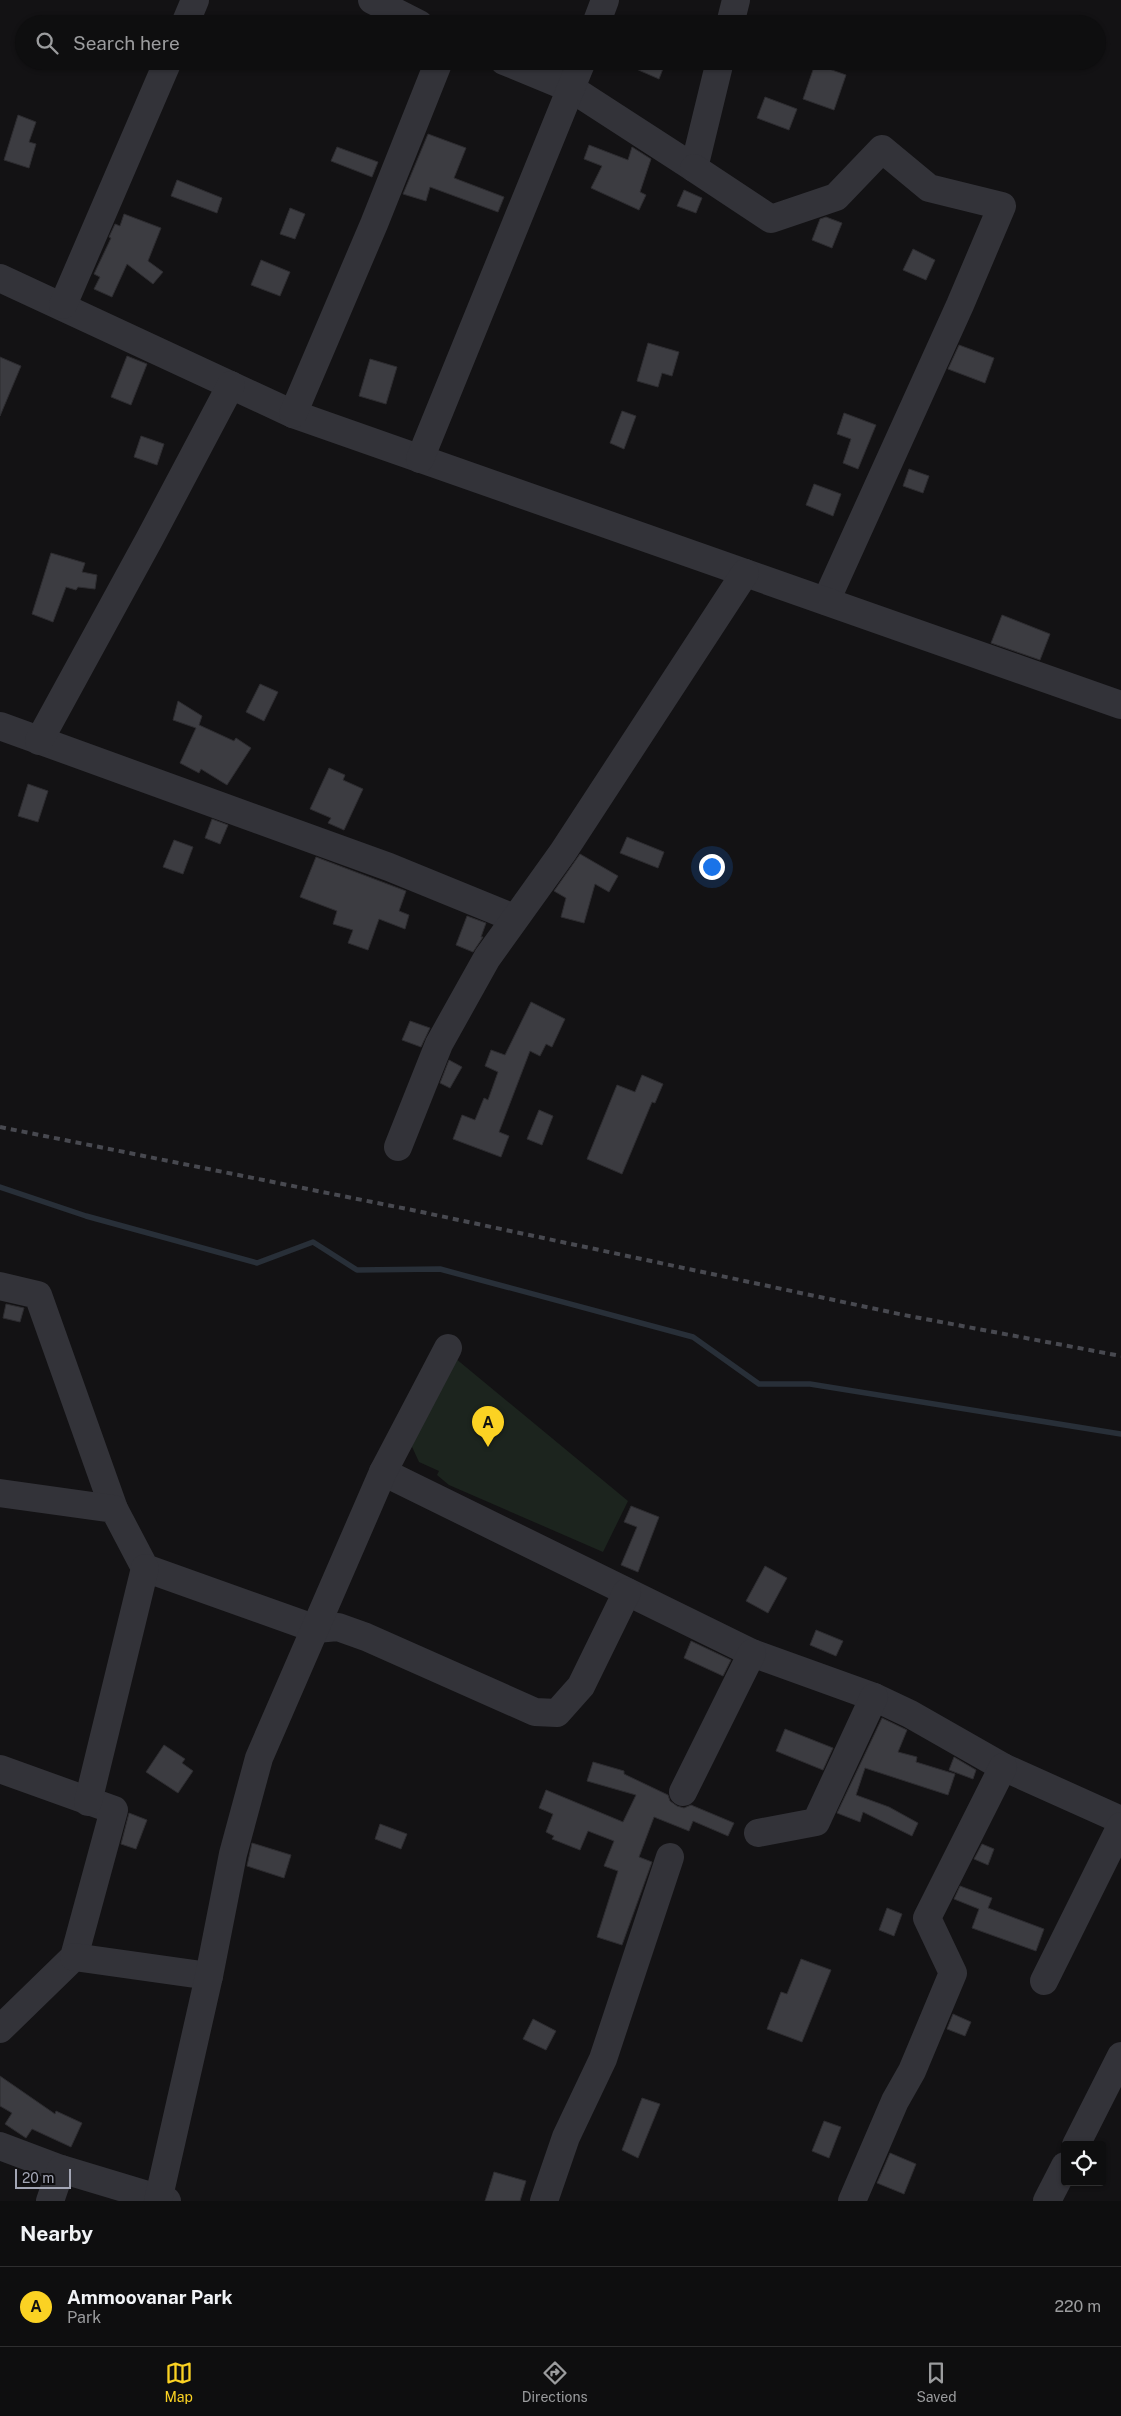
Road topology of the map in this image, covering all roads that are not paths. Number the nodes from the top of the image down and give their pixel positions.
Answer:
1 (195, 0) edge
2 (372, 0) edge
3 (605, 0) edge
4 (736, 0) edge
5 (189, 15) edge
6 (401, 15) edge
7 (599, 15) edge
8 (732, 15) edge
9 (164, 70) edge
10 (435, 70) edge
11 (526, 70) edge
12 (579, 70) edge
13 (718, 70) edge
14 (572, 89) junction
15 (694, 168) junction
16 (0, 278) edge
17 (62, 305) junction
18 (231, 385) junction
19 (292, 414) junction
20 (420, 459) junction
21 (745, 573) junction
22 (826, 601) junction
23 (1121, 705) edge
24 (0, 726) edge
25 (39, 741) junction
26 (514, 918) junction
27 (398, 1147) dead end
28 (0, 1286) edge
29 (448, 1348) dead end
30 (383, 1472) junction
31 (0, 1493) edge
32 (114, 1509) junction
33 (145, 1568) junction
34 (627, 1592) junction
35 (316, 1629) junction
36 (752, 1653) junction
37 (874, 1697) junction
38 (1003, 1767) junction
39 (0, 1769) edge
40 (683, 1792) dead end
41 (88, 1802) junction
42 (1121, 1820) edge
43 (1121, 1826) edge
44 (758, 1834) dead end
45 (670, 1857) dead end
46 (74, 1957) junction
47 (209, 1976) junction
48 (1044, 1981) dead end
49 (0, 2029) edge
50 (1121, 2056) edge
51 (1078, 2141) edge
52 (0, 2146) edge
53 (61, 2169) junction
54 (1061, 2174) edge
55 (161, 2200) edge
56 (50, 2201) edge
57 (544, 2201) edge
58 (852, 2201) edge
59 (1047, 2201) edge

1 - 5 street
2 - 6 street
3 - 7 street
4 - 8 street
9 - 17 street
10 - 19 street
11 - 14 street
12 - 14 street
13 - 15 street
14 - 15 street
14 - 20 street
15 - 22 street
16 - 17 street
17 - 18 street
18 - 19 street
18 - 25 street
19 - 20 street
20 - 21 street
21 - 22 street
21 - 26 street
22 - 23 street
24 - 25 street
25 - 26 street
26 - 27 street
28 - 32 street
29 - 30 street
30 - 34 street
30 - 35 street
31 - 32 street
32 - 33 street
33 - 35 street
33 - 41 street
34 - 35 street
34 - 36 street
35 - 47 street
36 - 37 street
36 - 40 street
37 - 38 street
37 - 44 street
38 - 42 street
38 - 58 street
39 - 41 street
41 - 46 street
43 - 48 street
45 - 57 street
46 - 47 street
46 - 49 street
47 - 55 street
50 - 51 street
52 - 53 street
53 - 55 street
53 - 56 street
54 - 59 street

